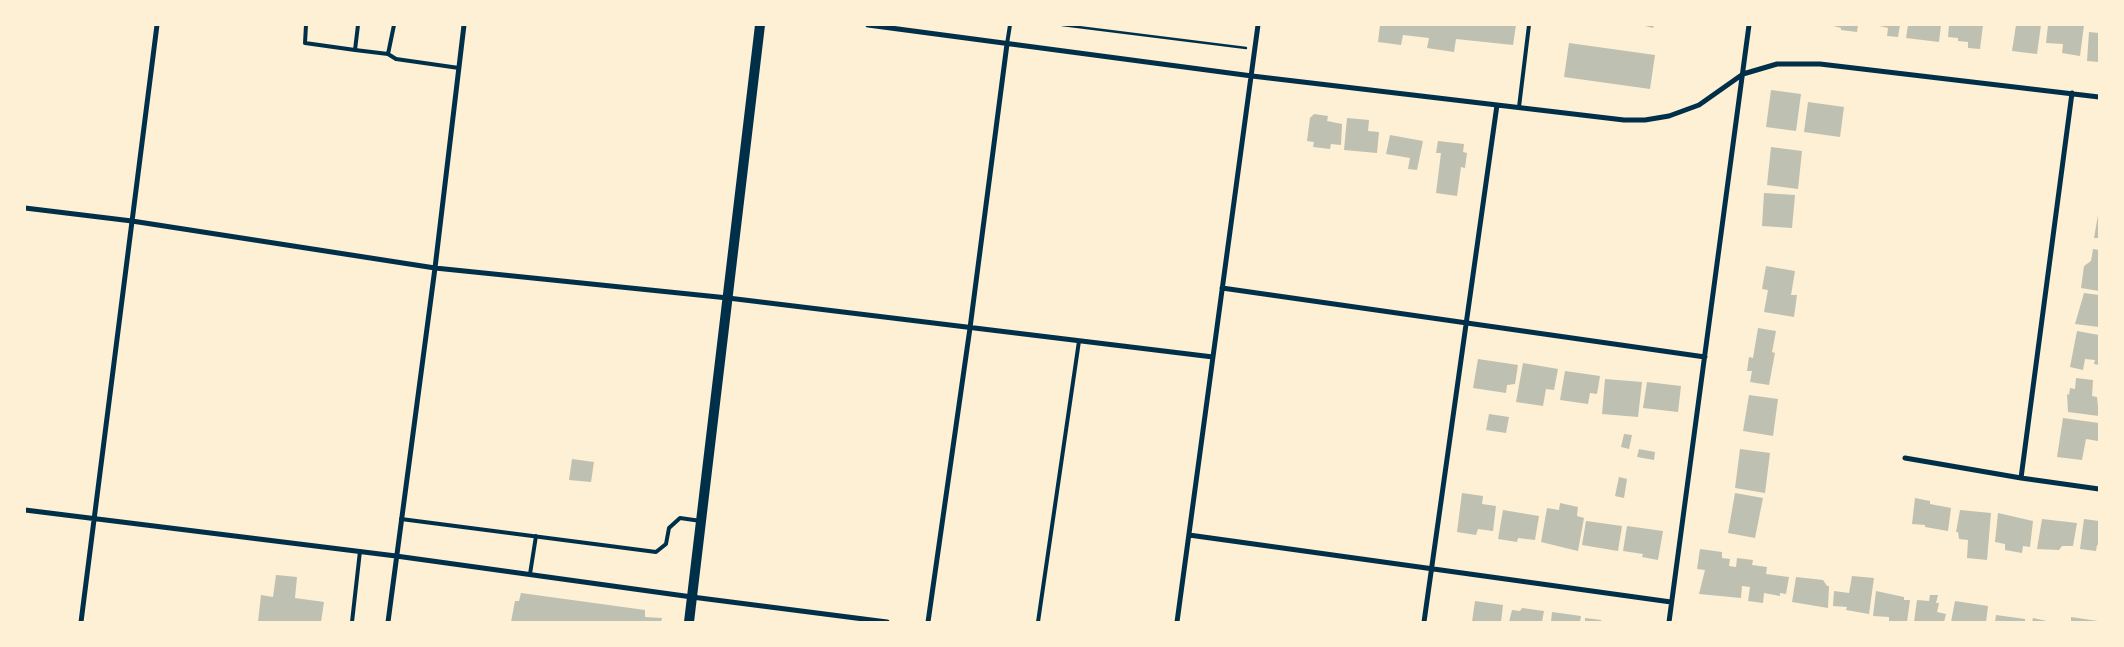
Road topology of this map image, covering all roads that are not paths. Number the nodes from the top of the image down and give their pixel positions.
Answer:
1 (157, 25) edge
2 (306, 25) edge
3 (358, 25) edge
4 (394, 25) edge
5 (464, 25) edge
6 (760, 25) edge
7 (868, 25) edge
8 (916, 25) edge
9 (1010, 25) edge
10 (1258, 25) edge
11 (1529, 25) edge
12 (1749, 25) edge
13 (914, 31) junction
14 (1007, 44) junction
15 (355, 50) junction
16 (388, 54) junction
17 (459, 68) junction
18 (1743, 74) junction
19 (1252, 76) junction
20 (2072, 93) junction
21 (2099, 97) edge
22 (1497, 105) junction
23 (1519, 107) junction
24 (25, 208) edge
25 (132, 221) junction
26 (436, 268) junction
27 (1222, 288) junction
28 (728, 298) junction
29 (1466, 324) junction
30 (970, 328) junction
31 (1079, 341) junction
32 (1213, 357) junction
33 (1705, 357) junction
34 (1905, 458) dead end
35 (2020, 478) junction
36 (2099, 489) edge
37 (25, 510) edge
38 (94, 519) junction
39 (401, 519) junction
40 (701, 520) junction
41 (1189, 535) junction
42 (536, 536) junction
43 (360, 551) junction
44 (396, 556) junction
45 (1432, 568) junction
46 (530, 574) junction
47 (692, 597) junction
48 (1671, 602) junction
49 (81, 622) edge
50 (352, 622) edge
51 (388, 622) edge
52 (689, 622) edge
53 (887, 622) edge
54 (928, 622) edge
55 (1038, 622) edge
56 (1177, 622) edge
57 (1424, 622) edge
58 (1669, 622) edge

1 - 25 street
2 - 15 lane
3 - 15 lane
4 - 16 lane
5 - 17 street
6 - 28 main road
7 - 13 street
8 - 13 lane
9 - 14 lane
10 - 19 street
11 - 23 lane
12 - 18 street
13 - 14 street
14 - 19 street
14 - 30 street
15 - 16 lane
16 - 17 lane
17 - 26 street
18 - 20 street
18 - 23 street
18 - 33 street
19 - 22 street
19 - 27 street
20 - 21 street
20 - 35 street
22 - 23 street
22 - 29 street
24 - 25 street
25 - 26 street
25 - 38 street
26 - 28 street
26 - 39 street
27 - 29 street
27 - 32 street
28 - 30 street
28 - 40 main road
29 - 33 street
29 - 45 street
30 - 31 street
30 - 54 street
31 - 32 street
31 - 55 lane
32 - 41 street
33 - 48 street
34 - 35 street
35 - 36 street
37 - 38 street
38 - 43 street
38 - 49 street
39 - 42 lane
39 - 44 street
40 - 42 lane
40 - 47 main road
41 - 45 street
41 - 56 street
42 - 46 lane
43 - 44 street
43 - 50 lane
44 - 46 street
44 - 51 street
45 - 48 street
45 - 57 street
46 - 47 street
47 - 52 main road
47 - 53 street
48 - 58 street

